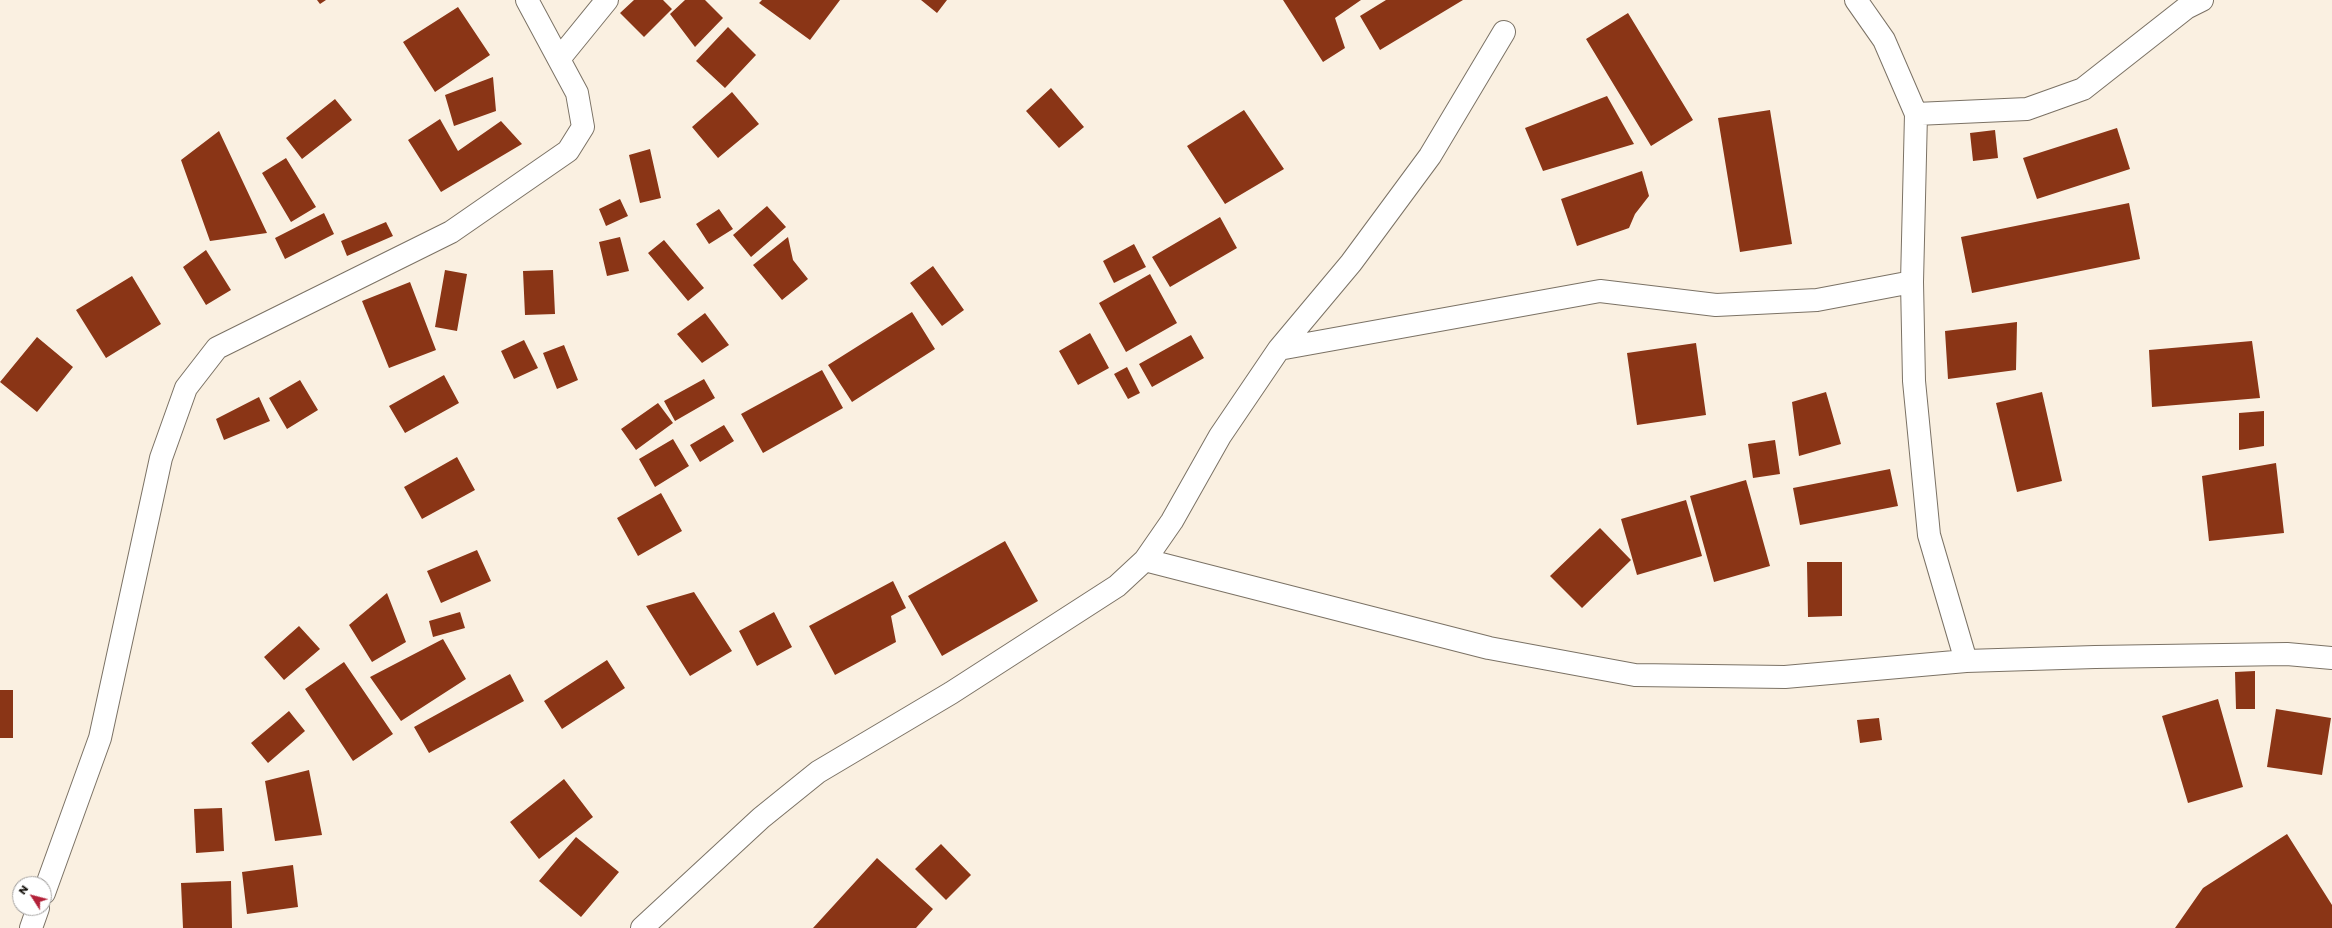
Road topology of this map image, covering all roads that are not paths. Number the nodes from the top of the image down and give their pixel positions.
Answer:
1 (527, 0) edge
2 (607, 0) edge
3 (1856, 0) edge
4 (2202, 0) edge
5 (1504, 32) dead end
6 (559, 59) junction
7 (1916, 114) junction
8 (1912, 282) junction
9 (1279, 349) junction
10 (1145, 560) junction
11 (2332, 658) edge
12 (1966, 661) junction
13 (50, 876) edge
14 (35, 916) edge
15 (31, 928) edge
16 (642, 928) edge

1 - 6 street
2 - 6 street
3 - 7 street
4 - 7 street
5 - 9 street
6 - 13 street
7 - 8 street
8 - 9 street
8 - 12 street
9 - 10 street
10 - 12 street
10 - 16 street
11 - 12 street
14 - 15 street

